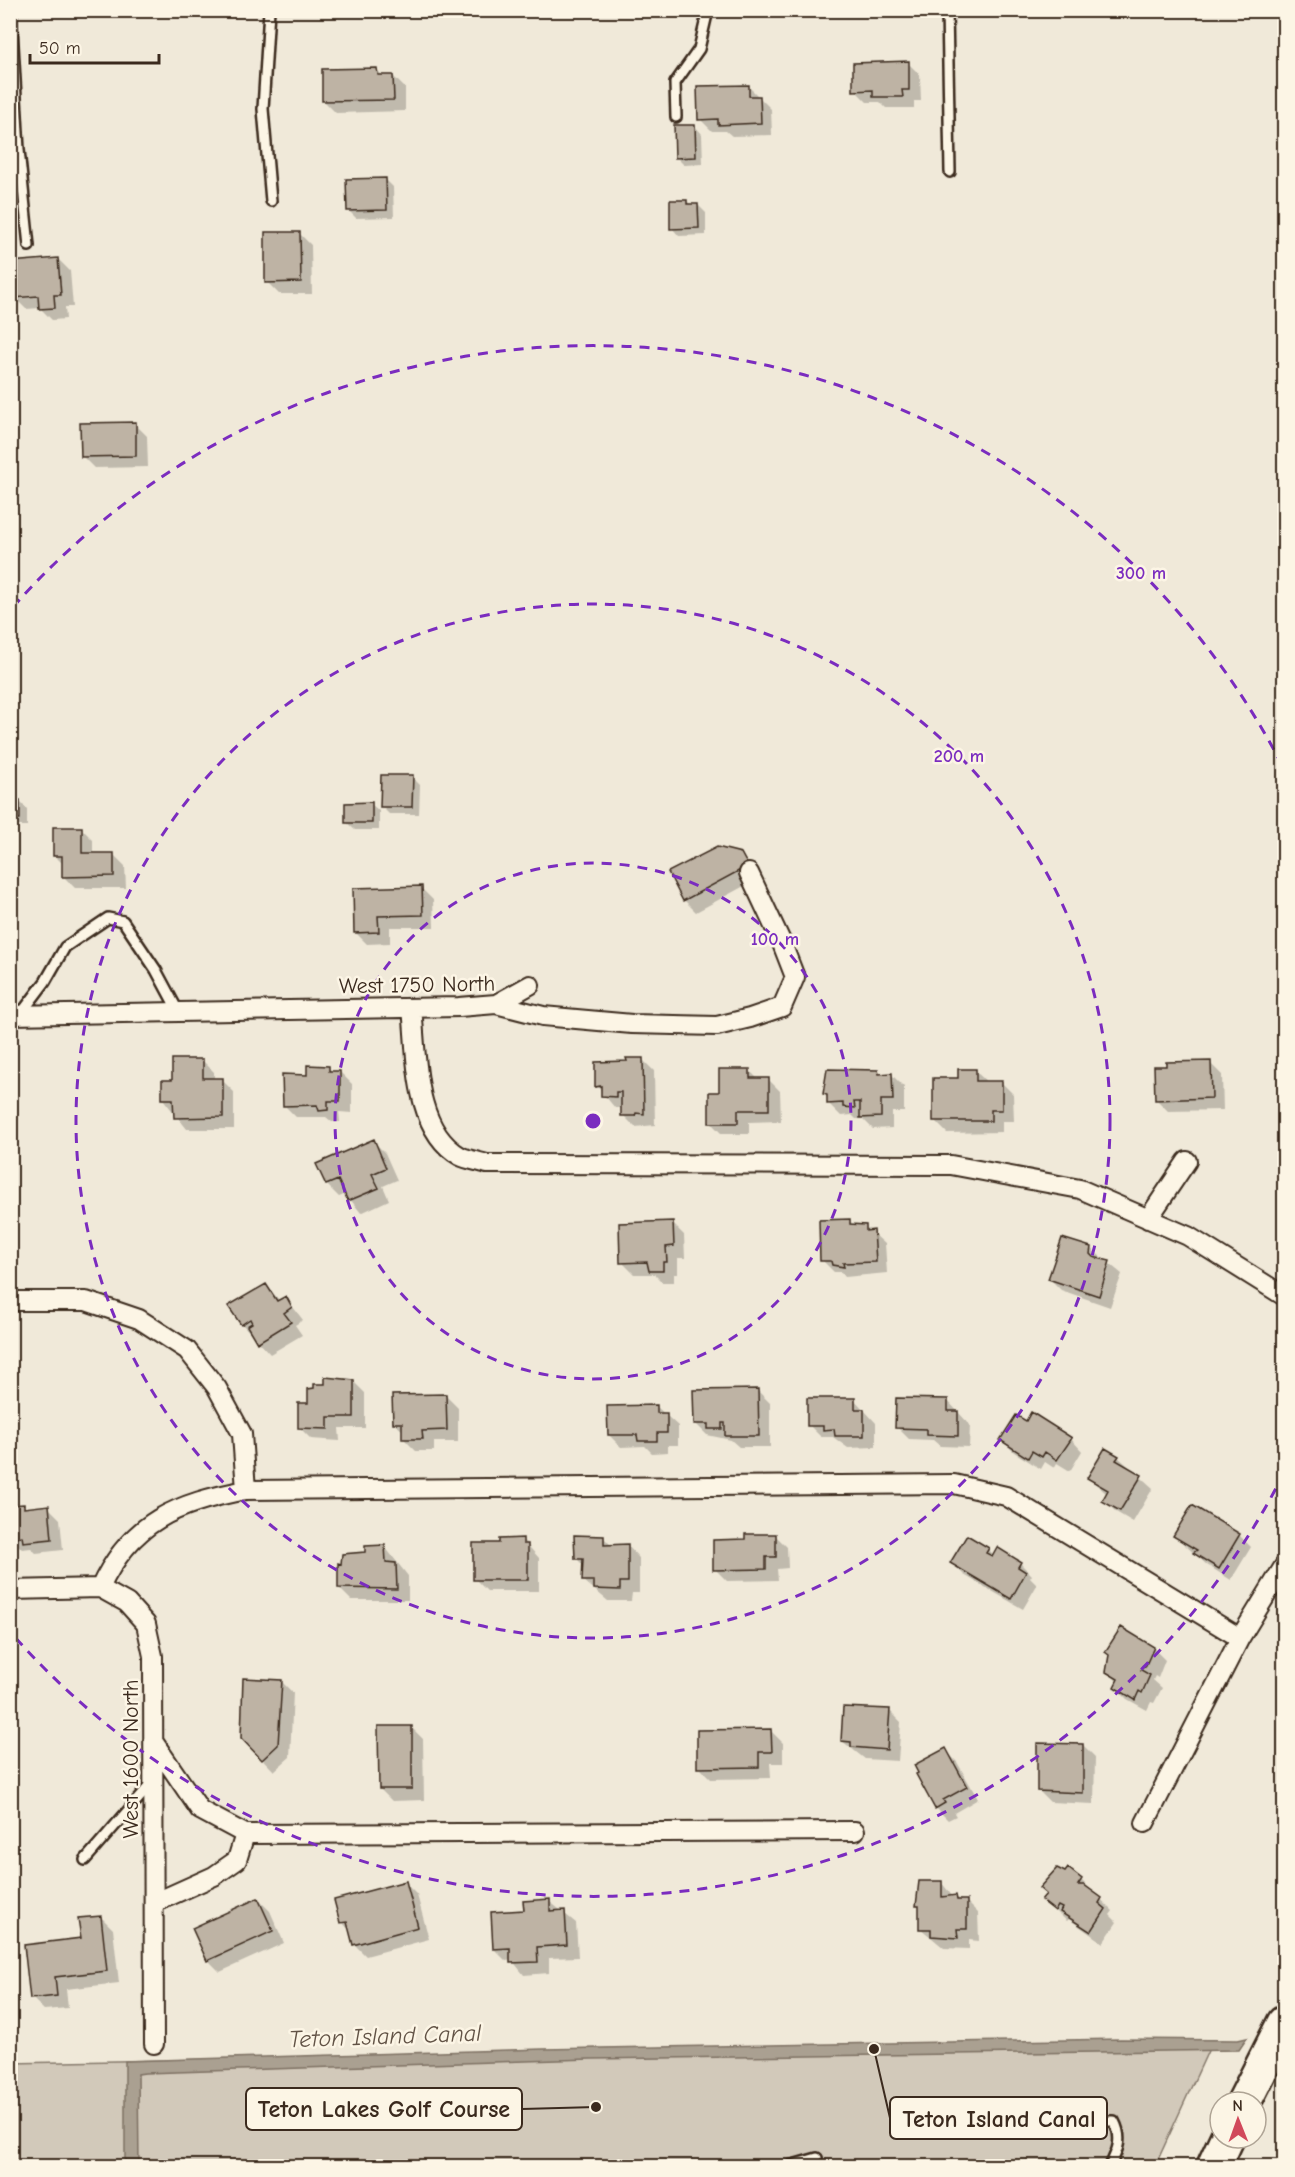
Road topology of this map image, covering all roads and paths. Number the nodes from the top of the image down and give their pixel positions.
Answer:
1 (11, 10) edge
2 (269, 10) edge
3 (708, 10) edge
4 (947, 10) edge
5 (676, 117) dead end
6 (950, 172) dead end
7 (271, 201) dead end
8 (29, 246) dead end
9 (749, 873) dead end
10 (530, 986) dead end
11 (496, 1004) junction
12 (412, 1008) junction
13 (178, 1011) junction
14 (15, 1015) edge
15 (1187, 1161) dead end
16 (1148, 1219) junction
17 (1284, 1296) edge
18 (10, 1301) edge
19 (246, 1490) junction
20 (1284, 1566) edge
21 (100, 1588) junction
22 (10, 1590) edge
23 (1240, 1638) junction
24 (155, 1744) junction
25 (155, 1779) junction
26 (1145, 1823) dead end
27 (855, 1831) dead end
28 (245, 1834) junction
29 (85, 1860) dead end
30 (154, 1903) junction
31 (1284, 2023) edge
32 (154, 2044) dead end
33 (1250, 2090) edge
34 (1036, 2121) dead end
35 (1221, 2150) edge
36 (817, 2158) dead end
37 (789, 2166) edge
38 (1110, 2166) edge
39 (1214, 2166) edge

1 - 8 lane
2 - 7 lane
3 - 5 lane
4 - 6 lane
9 - 11 street, West 1750 North
10 - 11 street
11 - 12 street, West 1750 North
12 - 13 street, West 1750 North
12 - 16 street
13 - 14 street, West 1750 North
13 - 14 lane
15 - 16 street
16 - 17 street
18 - 19 street
19 - 21 street
19 - 23 street
20 - 23 street
21 - 22 street
21 - 24 street, West 1600 North
23 - 26 street
24 - 25 street, West 1600 North
24 - 28 street
25 - 29 lane
25 - 30 street, West 1600 North
27 - 28 street
28 - 30 street
30 - 32 street, West 1600 North
31 - 33 highway
34 - 38 lane
35 - 39 highway
36 - 37 lane

